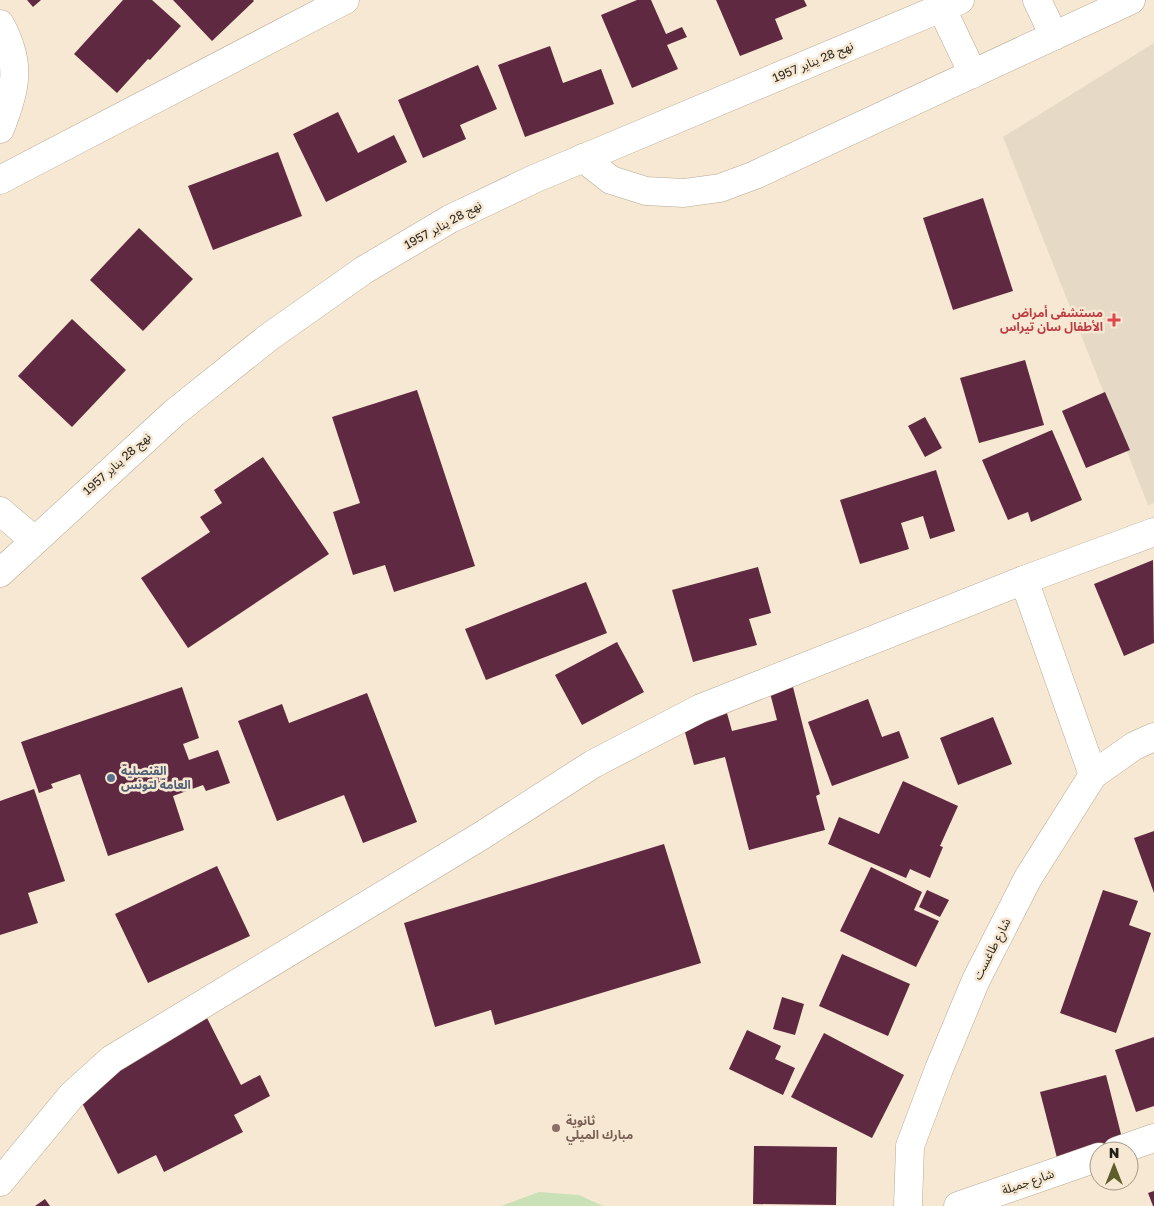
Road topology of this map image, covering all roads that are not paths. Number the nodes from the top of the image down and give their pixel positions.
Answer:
1 (345, 0) edge
2 (1037, 0) edge
3 (1131, 0) edge
4 (951, 4) edge
5 (0, 24) edge
6 (1054, 36) junction
7 (973, 74) junction
8 (0, 129) edge
9 (583, 158) junction
10 (0, 180) edge
11 (0, 511) edge
12 (1154, 532) edge
13 (34, 540) junction
14 (0, 573) edge
15 (1024, 580) junction
16 (1154, 737) edge
17 (1093, 775) junction
18 (1154, 1138) edge
19 (1139, 1143) edge
20 (1089, 1160) edge
21 (0, 1182) edge
22 (908, 1206) edge
23 (958, 1206) edge

1 - 10 street
2 - 6 street
3 - 6 street
4 - 7 street
4 - 9 street, نهج 28 يناير 1957
5 - 8 street
6 - 7 street
7 - 9 street
9 - 13 street, نهج 28 يناير 1957
11 - 13 street
12 - 15 street
13 - 14 street, نهج 28 يناير 1957
15 - 17 street
15 - 21 street
16 - 17 street, شارع طاغست
17 - 22 street, شارع طاغست
18 - 19 street
20 - 23 street, شارع جميلة

